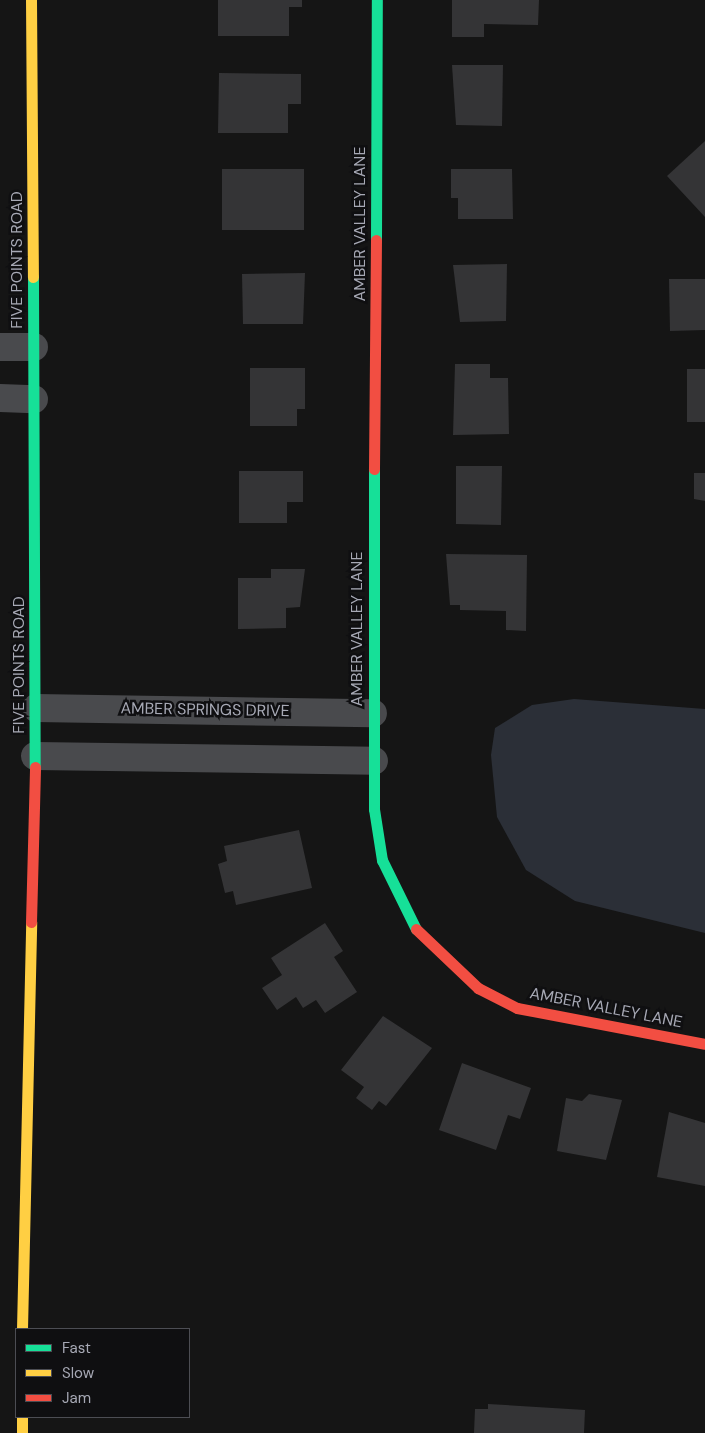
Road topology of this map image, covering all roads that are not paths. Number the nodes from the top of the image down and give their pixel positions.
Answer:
1 (32, 0) edge
2 (377, 0) edge
3 (0, 347) edge
4 (34, 347) junction
5 (0, 398) edge
6 (34, 399) junction
7 (36, 708) junction
8 (373, 713) junction
9 (35, 756) junction
10 (374, 761) junction
11 (705, 1044) edge
12 (22, 1328) edge
13 (22, 1418) edge
14 (22, 1433) edge

1 - 4 street, FIVE POINTS ROAD
2 - 8 street, AMBER VALLEY LANE
3 - 4 street
4 - 6 street, FIVE POINTS ROAD
5 - 6 street
6 - 7 street, FIVE POINTS ROAD
7 - 8 street, AMBER SPRINGS DRIVE
7 - 9 street, FIVE POINTS ROAD
8 - 10 street, AMBER VALLEY LANE
9 - 10 street
9 - 12 street, FIVE POINTS ROAD
10 - 11 street, AMBER VALLEY LANE
13 - 14 street

